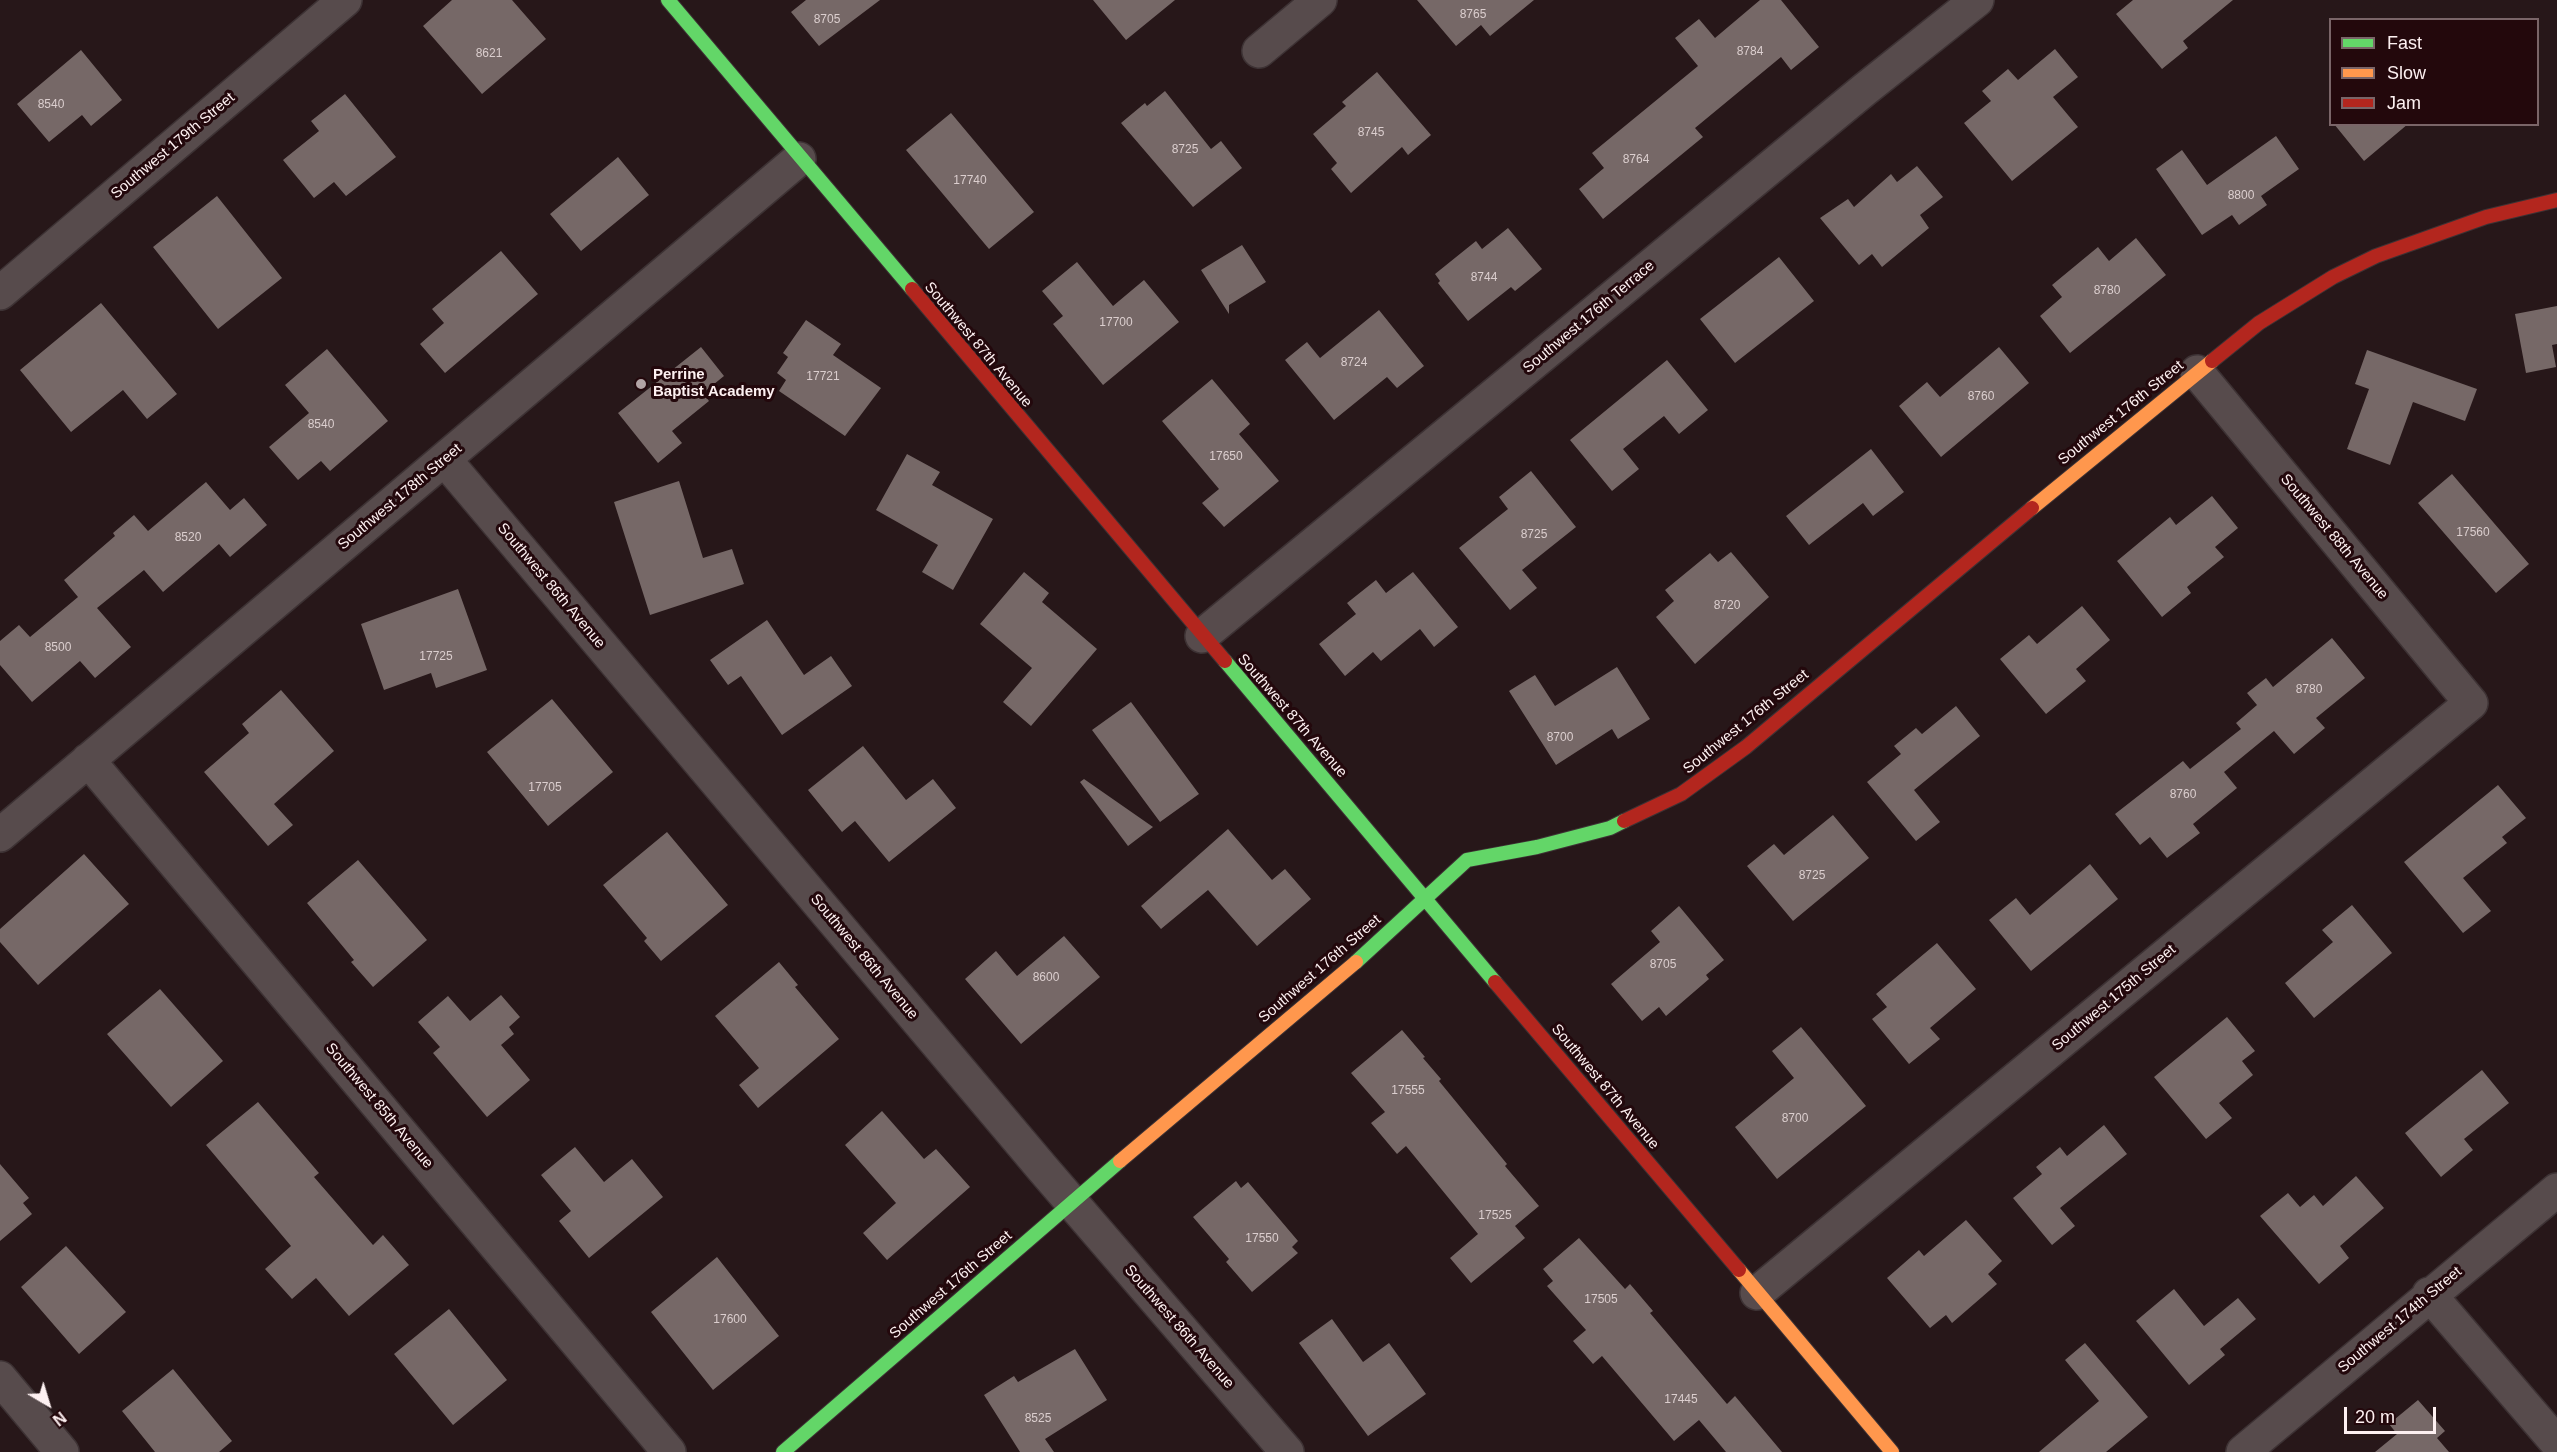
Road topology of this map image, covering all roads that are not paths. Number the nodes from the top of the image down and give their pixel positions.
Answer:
1 (345, 0) edge
2 (1320, 0) edge
3 (1977, 0) edge
4 (673, 2) edge
5 (1259, 51) dead end
6 (799, 159) junction
7 (2557, 200) edge
8 (0, 293) edge
9 (2197, 372) junction
10 (445, 460) junction
11 (1202, 636) junction
12 (2471, 703) joint
13 (88, 760) junction
14 (0, 835) edge
15 (1425, 896) junction
16 (2557, 1190) edge
17 (1072, 1202) junction
18 (1757, 1293) junction
19 (2429, 1294) junction
20 (0, 1378) edge
21 (2557, 1443) edge
22 (62, 1452) edge
23 (669, 1452) edge
24 (783, 1452) edge
25 (1287, 1452) edge
26 (1892, 1452) edge
27 (2243, 1452) edge

1 - 8 street, Southwest 179th Street
2 - 5 street
3 - 11 street, Southwest 176th Terrace
4 - 6 street, Southwest 87th Avenue
6 - 10 street, Southwest 178th Street
6 - 11 street, Southwest 87th Avenue
7 - 9 street, Southwest 176th Street
9 - 12 street, Southwest 88th Avenue
9 - 15 street, Southwest 176th Street
10 - 13 street, Southwest 178th Street
10 - 17 street, Southwest 86th Avenue
11 - 15 street, Southwest 87th Avenue
12 - 18 street, Southwest 175th Street
13 - 14 street, Southwest 178th Street
13 - 23 street, Southwest 85th Avenue
15 - 17 street, Southwest 176th Street
15 - 18 street, Southwest 87th Avenue
16 - 19 street, Southwest 174th Street
17 - 24 street, Southwest 176th Street
17 - 25 street, Southwest 86th Avenue
18 - 26 street, Southwest 87th Avenue
19 - 21 street
19 - 27 street, Southwest 174th Street
20 - 22 street

